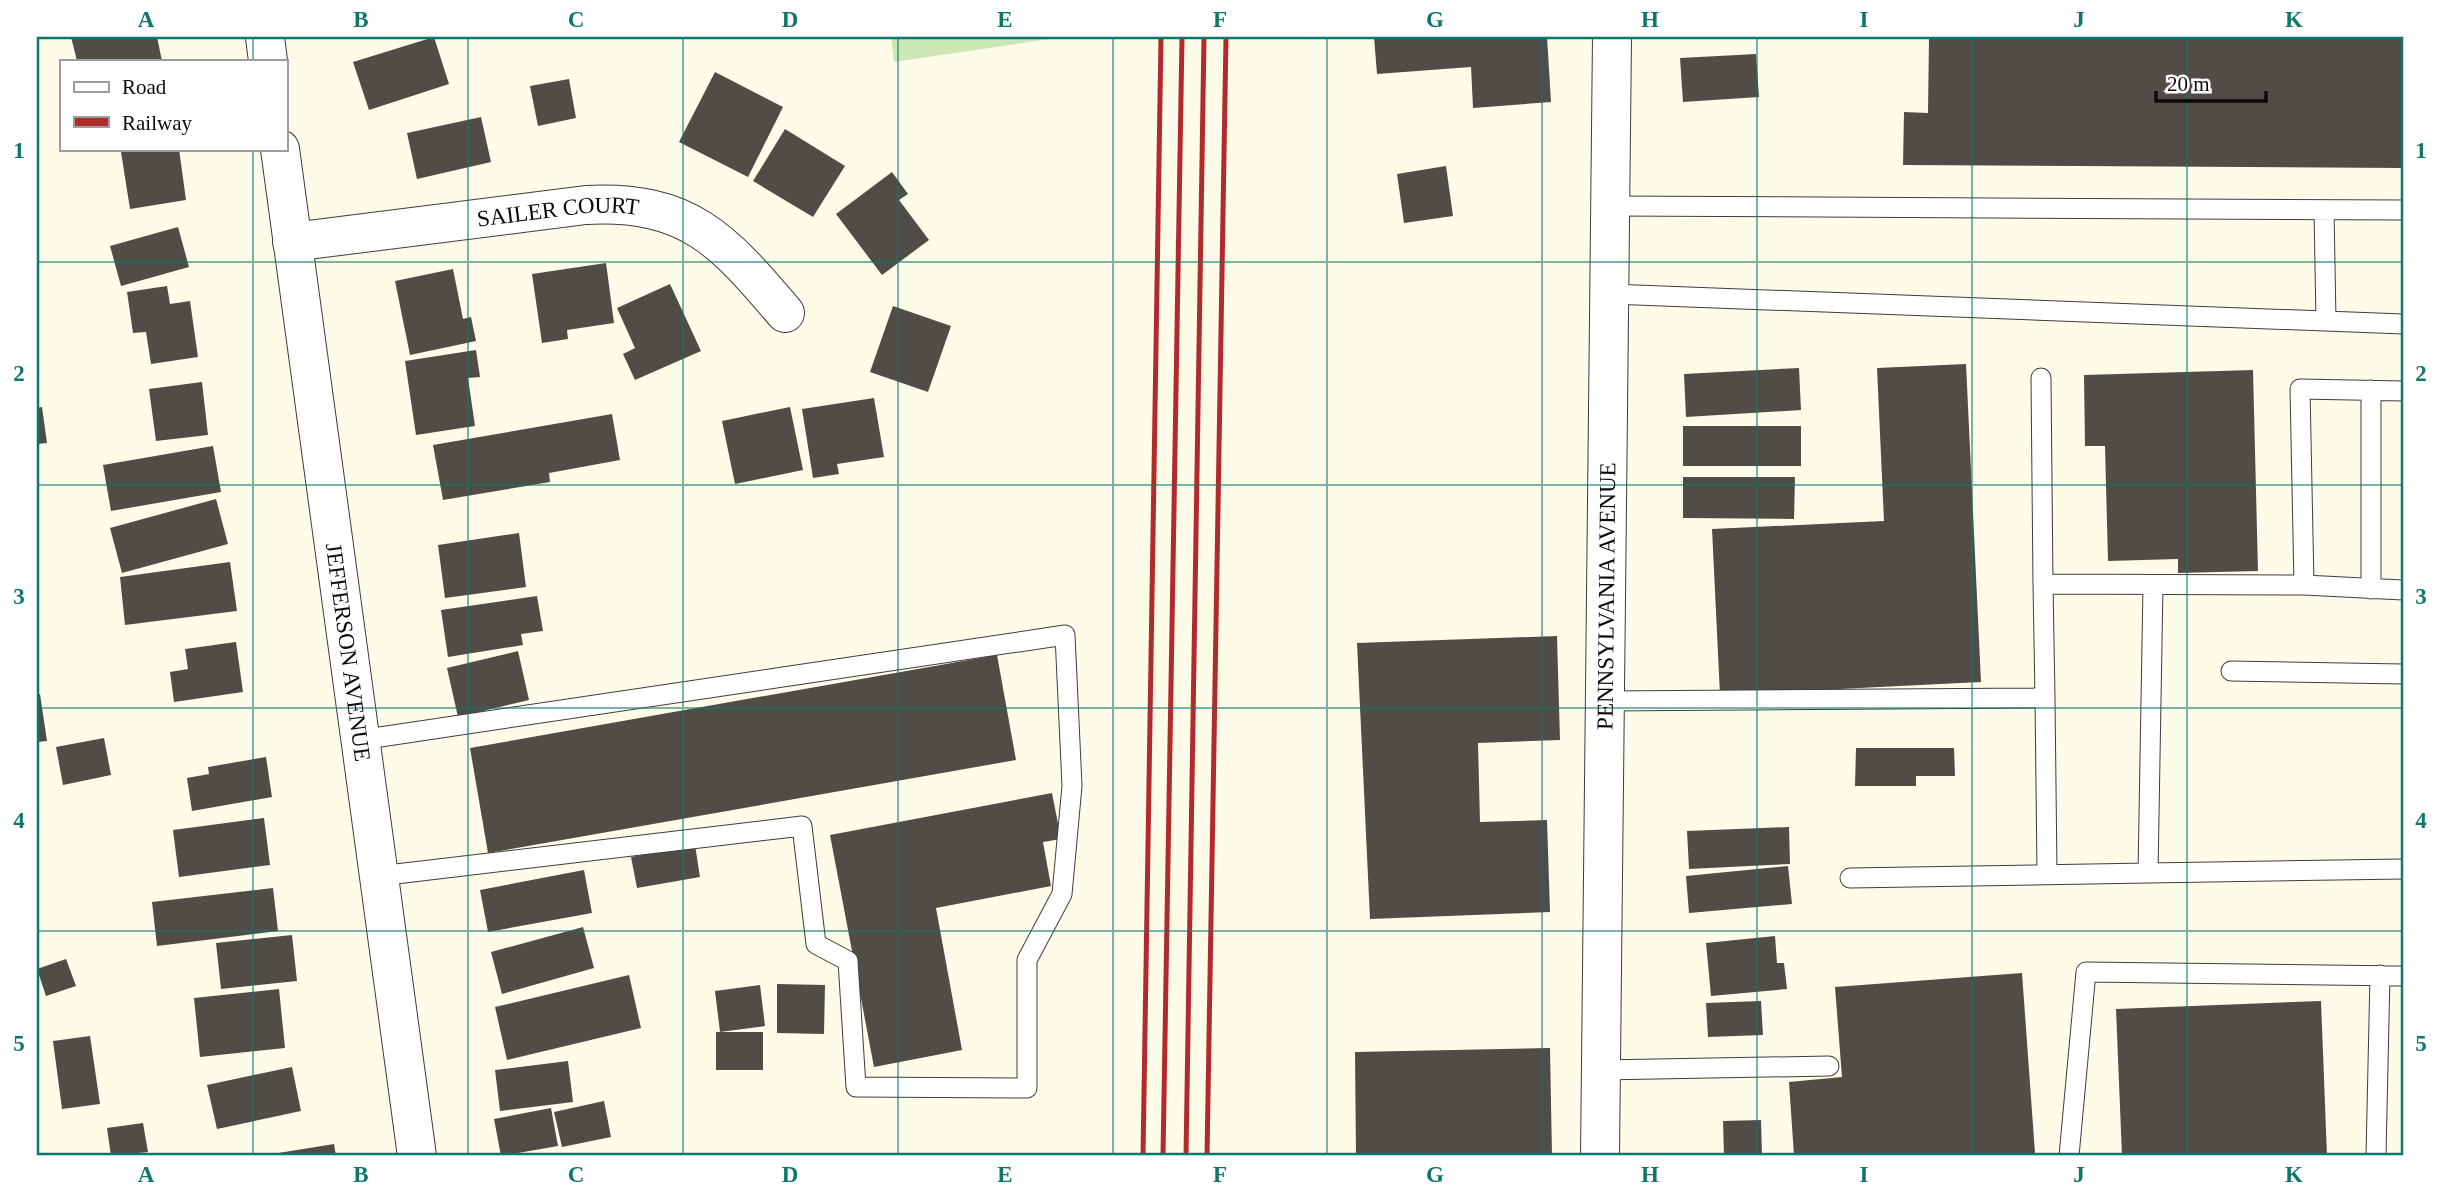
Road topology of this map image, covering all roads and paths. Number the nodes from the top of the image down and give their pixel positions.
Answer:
1 (265, 37) edge
2 (1612, 37) edge
3 (268, 60) edge
4 (279, 150) edge
5 (1611, 205) junction
6 (2324, 210) junction
7 (2403, 210) edge
8 (292, 242) junction
9 (1610, 294) junction
10 (785, 313) dead end
11 (2326, 321) junction
12 (2403, 324) edge
13 (2041, 378) dead end
14 (2371, 390) junction
15 (2403, 391) edge
16 (2043, 584) junction
17 (2153, 586) junction
18 (2304, 586) junction
19 (2371, 589) junction
20 (2403, 590) edge
21 (2231, 671) dead end
22 (2403, 674) edge
23 (2045, 698) junction
24 (1605, 701) junction
25 (360, 740) junction
26 (2403, 869) edge
27 (2047, 873) junction
28 (2148, 873) junction
29 (379, 876) junction
30 (1850, 878) dead end
31 (2380, 975) junction
32 (2403, 976) edge
33 (1829, 1066) dead end
34 (1601, 1070) junction
35 (417, 1156) edge
36 (1600, 1156) edge
37 (2069, 1156) edge
38 (2376, 1156) edge

1 - 3 street
2 - 5 street, PENNSYLVANIA AVENUE
4 - 8 street, JEFFERSON AVENUE
5 - 6 lane
5 - 9 street, PENNSYLVANIA AVENUE
6 - 7 lane
6 - 11 lane
8 - 10 street, SAILER COURT
8 - 25 street, JEFFERSON AVENUE
9 - 11 lane
9 - 24 street, PENNSYLVANIA AVENUE
11 - 12 lane
13 - 16 lane
14 - 15 lane
14 - 18 lane
14 - 19 lane
16 - 17 lane
16 - 23 lane
17 - 18 lane
17 - 28 lane
18 - 19 lane
19 - 20 lane
21 - 22 lane
23 - 24 lane
23 - 27 lane
24 - 34 street, PENNSYLVANIA AVENUE
25 - 29 street, JEFFERSON AVENUE
25 - 29 lane
26 - 28 lane
27 - 28 lane
27 - 30 lane
29 - 35 street, JEFFERSON AVENUE
31 - 32 lane
31 - 37 lane
31 - 38 lane
33 - 34 lane
34 - 36 street, PENNSYLVANIA AVENUE

